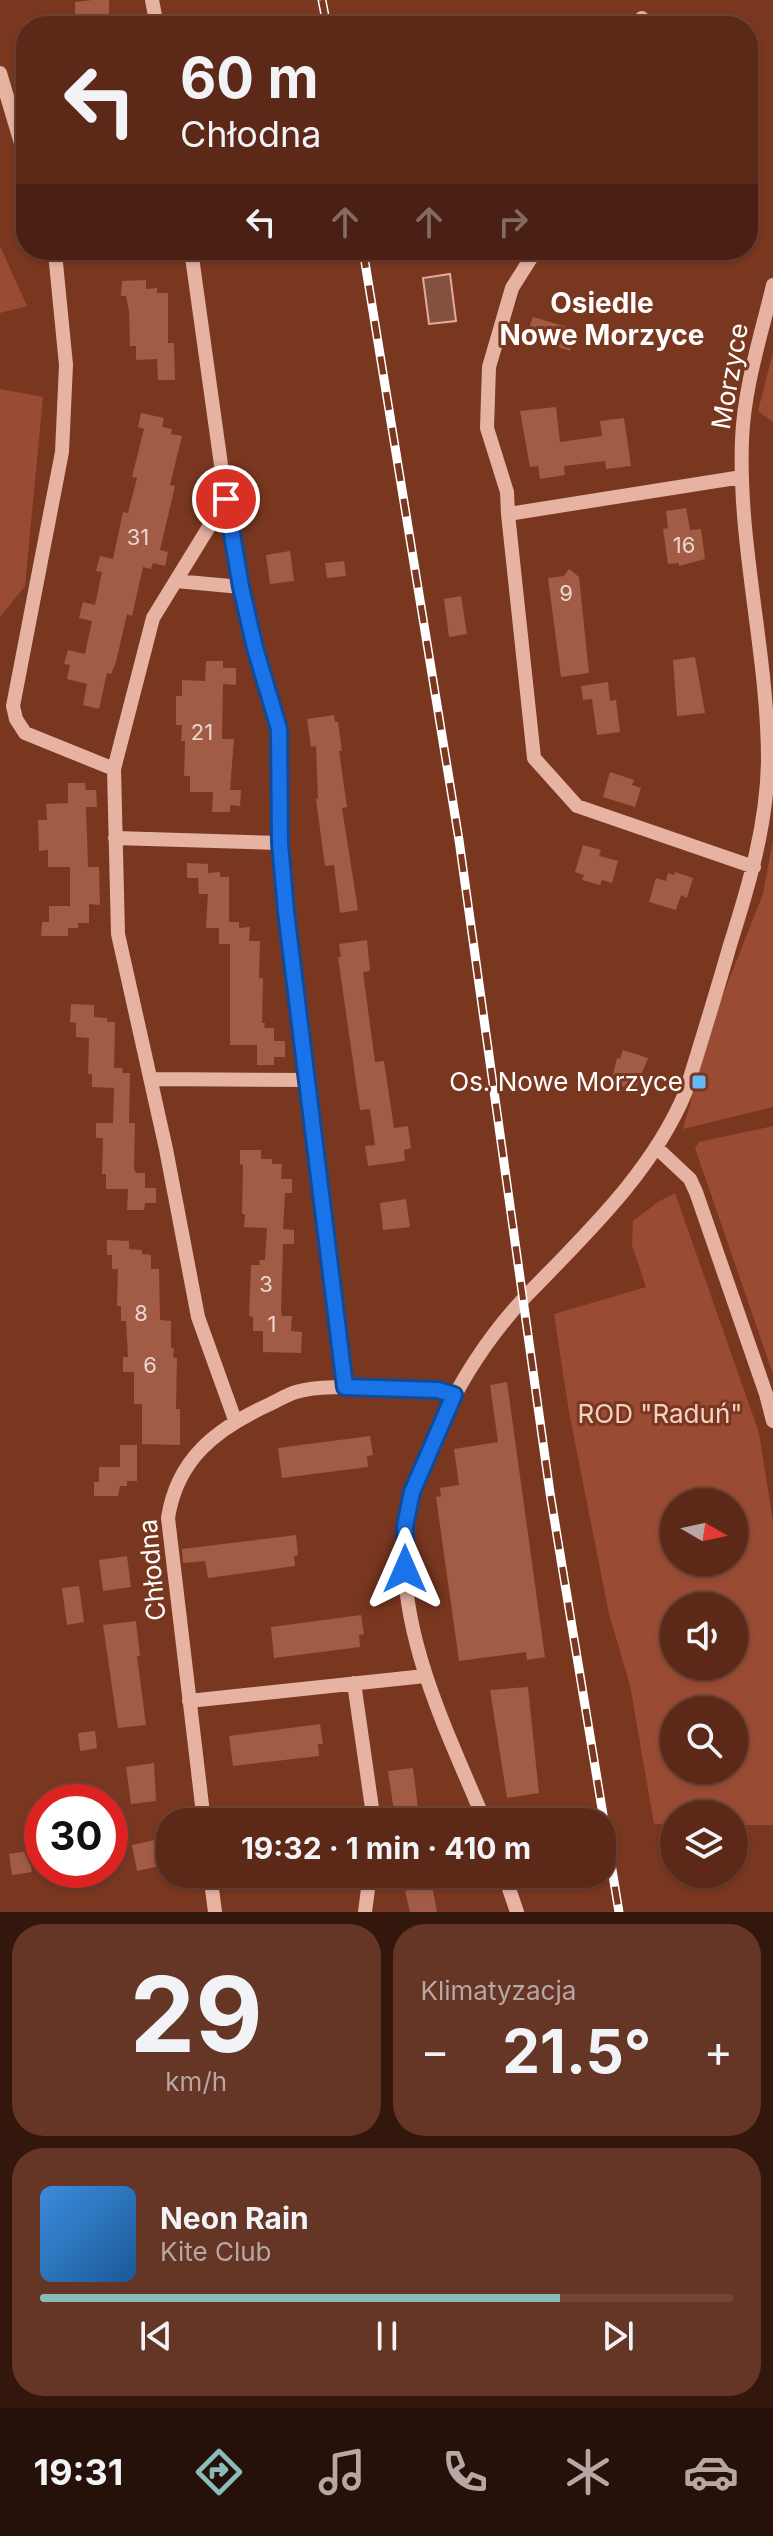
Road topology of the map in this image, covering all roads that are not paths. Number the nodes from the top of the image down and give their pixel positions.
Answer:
1 (0, 73) edge
2 (16, 127) edge
3 (55, 260) edge
4 (192, 260) edge
5 (530, 260) edge
6 (773, 285) edge
7 (742, 477) junction
8 (226, 499) junction
9 (508, 514) junction
10 (176, 581) junction
11 (241, 587) junction
12 (114, 769) junction
13 (115, 838) junction
14 (280, 843) junction
15 (754, 867) junction
16 (151, 1079) junction
17 (307, 1080) junction
18 (657, 1148) junction
19 (345, 1387) junction
20 (454, 1395) junction
21 (235, 1420) junction
22 (773, 1421) edge
23 (425, 1676) junction
24 (354, 1683) junction
25 (189, 1701) junction
26 (202, 1808) edge
27 (372, 1808) edge
28 (479, 1808) edge
29 (212, 1888) edge
30 (368, 1888) edge
31 (509, 1888) edge
32 (215, 1912) edge
33 (365, 1912) edge
34 (517, 1912) edge

1 - 2 street
3 - 12 street
4 - 8 street
5 - 9 street
6 - 7 street, Morzyce
7 - 9 street
7 - 15 street, Morzyce
8 - 10 street
8 - 11 street
9 - 15 street
10 - 11 street
10 - 12 street
11 - 14 street
12 - 13 street
13 - 14 street
13 - 16 street
14 - 17 street
15 - 18 street, Morzyce
16 - 17 street
16 - 21 street
17 - 19 street
18 - 20 street, Morzyce
18 - 22 street
19 - 20 street, Chłodna
19 - 21 street, Chłodna
20 - 23 street, Morzyce
21 - 25 street, Chłodna
23 - 24 street
23 - 28 street, Morzyce
24 - 25 street
24 - 27 street
25 - 26 street, Chłodna
29 - 32 street
30 - 33 street
31 - 34 street

